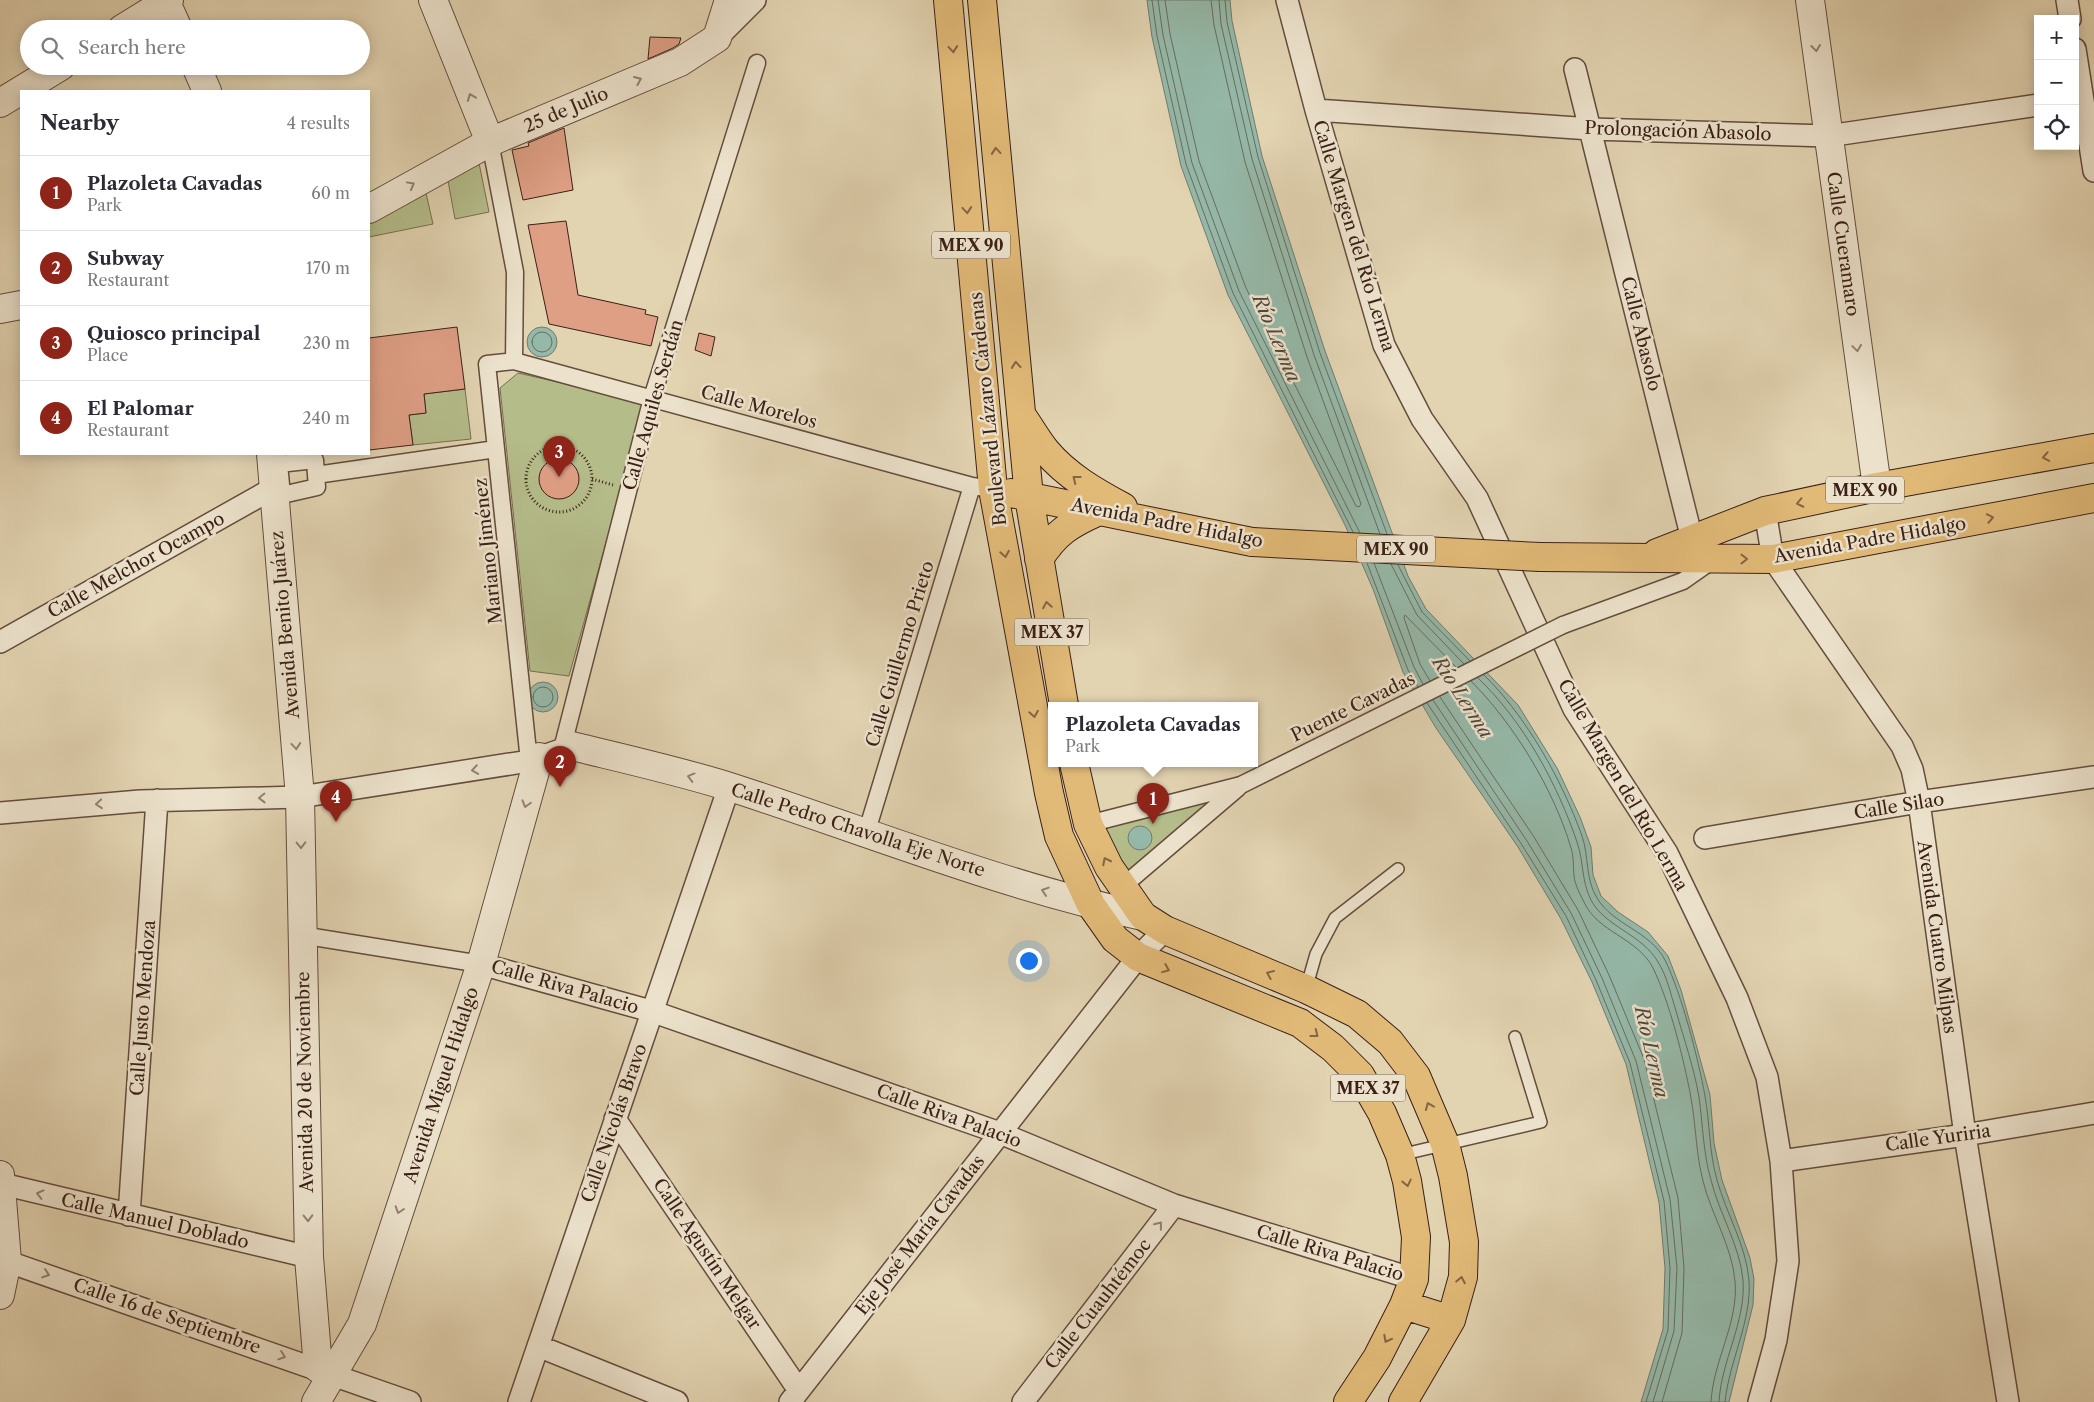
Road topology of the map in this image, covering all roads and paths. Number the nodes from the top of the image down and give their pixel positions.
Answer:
1 (433, 0) edge
2 (729, 0) edge
3 (755, 0) edge
4 (948, 0) edge
5 (982, 0) edge
6 (1287, 0) edge
7 (1810, 0) edge
8 (2067, 0) edge
9 (167, 1) edge
10 (2069, 15) edge
11 (136, 20) edge
12 (174, 20) edge
13 (717, 38) junction
14 (2077, 60) edge
15 (757, 64) dead end
16 (1575, 69) dead end
17 (45, 75) edge
18 (200, 75) edge
19 (21, 90) edge
20 (207, 90) edge
21 (20, 91) edge
22 (2084, 98) edge
23 (0, 103) edge
24 (2034, 106) edge
25 (1316, 110) junction
26 (1591, 129) junction
27 (1828, 136) junction
28 (490, 142) junction
29 (2094, 171) edge
30 (370, 208) edge
31 (20, 306) edge
32 (0, 309) edge
33 (514, 361) junction
34 (652, 398) junction
35 (1021, 414) junction
36 (2094, 448) edge
37 (496, 449) junction
38 (270, 455) edge
39 (316, 475) junction
40 (275, 484) junction
41 (1877, 487) junction
42 (982, 488) junction
43 (1029, 496) junction
44 (2094, 498) edge
45 (547, 510) joint
46 (1099, 511) junction
47 (1764, 511) junction
48 (1149, 521) junction
49 (1692, 539) junction
50 (1643, 558) junction
51 (1039, 559) junction
52 (1773, 559) junction
53 (1714, 560) junction
54 (0, 642) edge
55 (1063, 702) edge
56 (551, 753) junction
57 (1075, 767) edge
58 (2094, 777) edge
59 (1241, 785) junction
60 (729, 787) junction
61 (300, 797) junction
62 (158, 800) junction
63 (1919, 802) junction
64 (0, 813) edge
65 (1088, 824) junction
66 (866, 834) junction
67 (1705, 838) dead end
68 (1398, 869) dead end
69 (1122, 887) junction
70 (1091, 905) junction
71 (1154, 923) junction
72 (301, 935) junction
73 (1138, 957) junction
74 (481, 964) junction
75 (1306, 989) junction
76 (651, 1011) junction
77 (1515, 1037) dead end
78 (2094, 1113) edge
79 (615, 1119) junction
80 (1000, 1132) junction
81 (1964, 1135) junction
82 (1445, 1144) junction
83 (1400, 1155) junction
84 (1781, 1161) junction
85 (1, 1180) edge
86 (1174, 1205) junction
87 (128, 1216) junction
88 (309, 1257) junction
89 (4, 1260) edge
90 (1414, 1279) junction
91 (0, 1295) edge
92 (1404, 1305) junction
93 (1452, 1320) junction
94 (538, 1346) junction
95 (326, 1371) junction
96 (794, 1396) edge
97 (316, 1402) edge
98 (410, 1402) edge
99 (519, 1402) edge
100 (677, 1402) edge
101 (1023, 1402) edge
102 (1348, 1402) edge
103 (1403, 1402) edge
104 (1759, 1402) edge
105 (2008, 1402) edge

28 -> 1 street
2 - 13 street
3 - 13 street, 25 de Julio
4 -> 42 main road, Boulevard Lázaro Cárdenas / MEX 90
35 -> 5 main road, Boulevard Lázaro Cárdenas / MEX 90
6 - 25 street, Calle Margen del Río Lerma
7 -> 27 street, Calle Cueramaro
8 - 10 street
9 - 11 street
9 - 12 street
28 -> 13 street, 25 de Julio
14 - 22 street
15 - 34 street, Calle Aquiles Serdán
16 - 26 street, Calle Abasolo
17 - 19 street
18 - 20 street
21 - 23 street
22 - 29 street
24 - 27 street, Prolongación Abasolo
25 - 26 street, Prolongación Abasolo
25 - 84 street, Calle Margen del Río Lerma
26 - 27 street, Prolongación Abasolo
26 - 49 street, Calle Abasolo
27 -> 41 street, Calle Cueramaro
30 -> 28 street, 25 de Julio
28 - 33 street
31 - 32 street
33 - 34 street, Calle Morelos
33 - 37 street, Mariano Jiménez
34 - 42 street, Calle Morelos
34 - 56 street, Calle Aquiles Serdán
35 - 43 main road, Boulevard Lázaro Cárdenas / MEX 90
48 -> 35 main road, MEX 90
36 -> 41 main road, Avenida Padre Hidalgo / MEX 90
37 - 39 street
37 - 56 street, Mariano Jiménez
38 - 40 street, Avenida Benito Juárez
39 - 40 street
39 - 40 street
40 - 54 street, Calle Melchor Ocampo
40 -> 61 street, Avenida Benito Juárez
41 -> 47 main road, Avenida Padre Hidalgo / MEX 90
42 - 43 main road, Avenida Padre Hidalgo / MEX 90
42 - 66 street, Calle Guillermo Prieto
42 -> 70 main road, Boulevard Lázaro Cárdenas / MEX 37
43 - 46 main road, Avenida Padre Hidalgo / MEX 90
43 - 51 main road, Boulevard Lázaro Cárdenas / MEX 37
52 -> 44 main road, Avenida Padre Hidalgo / MEX 90
45 - 45 path
46 - 48 main road, Avenida Padre Hidalgo / MEX 90
46 - 51 main road
47 - 49 main road, Avenida Padre Hidalgo / MEX 90
47 - 52 street, Avenida Cuatro Milpas
48 - 50 main road, Avenida Padre Hidalgo / MEX 90, bridge
49 - 50 main road, Avenida Padre Hidalgo / MEX 90
50 - 53 main road, Avenida Padre Hidalgo / MEX 90
55 -> 51 main road, Boulevard Lázaro Cárdenas / MEX 37
53 -> 52 main road, Avenida Padre Hidalgo / MEX 90
52 - 63 street, Avenida Cuatro Milpas
53 - 59 street, Puente Cavadas, bridge
60 -> 56 street, Calle Pedro Chavolla Eje Norte
56 -> 61 street
56 -> 74 street, Avenida Miguel Hidalgo
57 - 65 main road
58 - 63 street, Calle Silao
59 - 65 street
59 - 69 street
60 - 66 street, Calle Pedro Chavolla Eje Norte
60 - 76 street, Calle Nicolás Bravo
61 -> 62 street
61 -> 72 street, Avenida 20 de Noviembre
62 -> 64 street
62 - 87 street, Calle Justo Mendoza
63 - 67 street, Calle Silao
63 - 81 street, Avenida Cuatro Milpas
69 -> 65 main road
70 -> 66 street, Calle Pedro Chavolla Eje Norte
68 - 75 lane
69 - 71 main road
70 - 71 street, Calle Pedro Chavolla Eje Norte
70 - 73 main road, Boulevard Lázaro Cárdenas / MEX 37
71 - 73 street, Eje José María Cavadas
75 -> 71 main road, MEX 37
72 - 74 street
72 -> 88 street, Avenida 20 de Noviembre
73 - 80 street, Eje José María Cavadas
73 -> 83 main road, Boulevard Lázaro Cárdenas / MEX 37
74 - 76 street, Calle Riva Palacio
74 -> 95 street, Avenida Miguel Hidalgo
82 -> 75 main road, MEX 37
76 - 79 street, Calle Nicolás Bravo
76 - 80 street, Calle Riva Palacio
77 - 82 lane
78 - 81 street, Calle Yuriria
79 - 94 street, Calle Nicolás Bravo
79 - 96 street, Calle Agustín Melgar
80 - 86 street, Calle Riva Palacio
80 - 96 street, Eje José María Cavadas
81 - 84 street, Calle Yuriria
81 - 105 street, Avenida Cuatro Milpas
82 - 83 lane
93 -> 82 main road, MEX 37
83 -> 90 main road, Boulevard Lázaro Cárdenas / MEX 37
84 - 104 street, Calle Margen del Río Lerma
87 -> 85 street, Calle Manuel Doblado
85 - 89 street
86 - 90 street, Calle Riva Palacio
101 -> 86 street, Calle Cuauhtémoc
87 - 88 street, Calle Manuel Doblado
88 - 95 street, Avenida 20 de Noviembre
89 - 91 street
89 -> 95 street, Calle 16 de Septiembre
90 - 92 main road, Boulevard Lázaro Cárdenas / MEX 37
92 - 93 main road
92 -> 102 main road, Boulevard Lázaro Cárdenas / MEX 37
93 - 103 main road, MEX 37
94 - 99 street, Calle Nicolás Bravo
94 - 100 street
95 - 97 street, Avenida Miguel Hidalgo
95 - 98 street, Calle 16 de Septiembre

